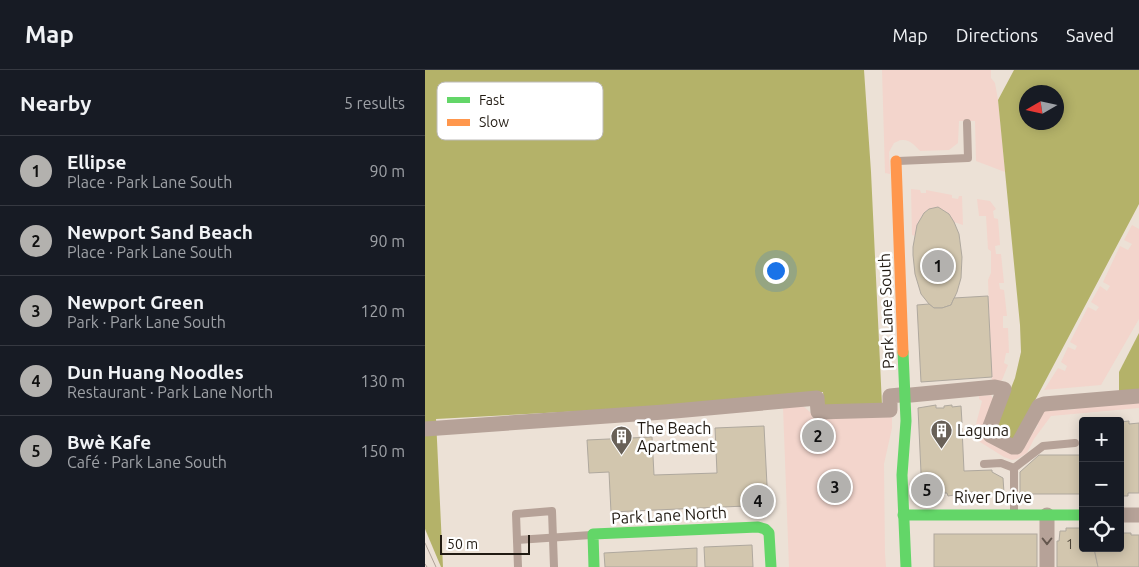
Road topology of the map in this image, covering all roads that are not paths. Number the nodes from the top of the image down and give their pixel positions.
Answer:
1 (967, 123) dead end
2 (896, 161) joint
3 (1139, 396) edge
4 (431, 429) edge
5 (1075, 443) dead end
6 (984, 464) dead end
7 (1014, 468) junction
8 (903, 515) junction
9 (1014, 515) junction
10 (1047, 515) junction
11 (1079, 515) edge
12 (1124, 515) edge
13 (1139, 515) edge
14 (593, 534) junction
15 (553, 537) junction
16 (517, 540) junction
17 (518, 567) edge
18 (554, 567) edge
19 (594, 567) edge
20 (771, 567) edge
21 (906, 567) edge
22 (1047, 567) edge

1 - 2 lane, Park Lane South
2 - 8 street, Park Lane South
3 - 4 street
5 - 7 lane
6 - 7 lane
7 - 9 lane
8 - 9 street, River Drive
8 - 21 street, Park Lane South
9 - 10 street, River Drive
10 - 11 street, River Drive
10 -> 22 street
12 - 13 street
14 - 15 lane
14 - 19 street
14 - 20 street, Park Lane North
15 - 16 lane
15 - 16 lane
15 - 18 lane
16 - 17 lane

